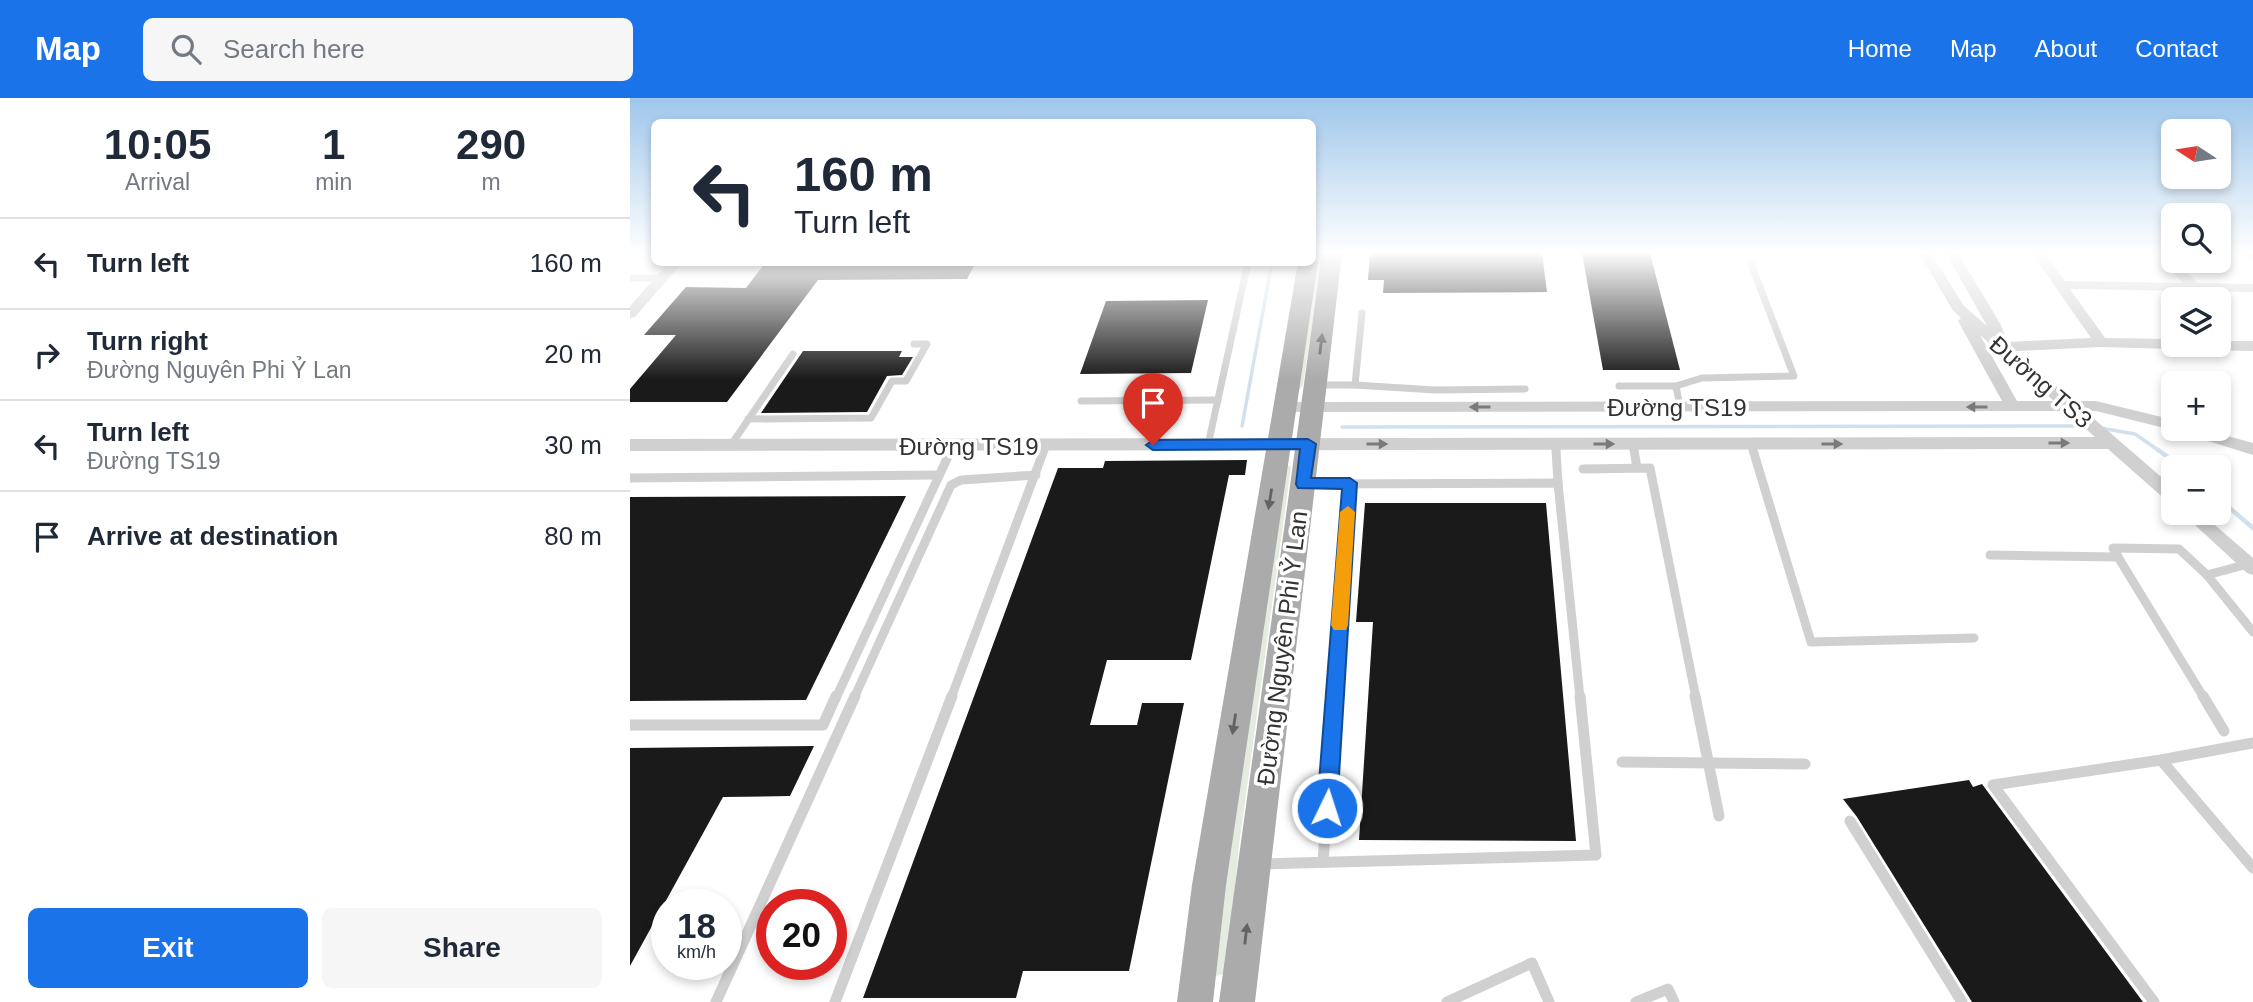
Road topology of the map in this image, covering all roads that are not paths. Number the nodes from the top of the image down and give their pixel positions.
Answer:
1 (647, 295) edge
2 (1241, 295) edge
3 (1303, 295) edge
4 (1327, 295) edge
5 (1763, 295) edge
6 (1951, 295) edge
7 (1977, 295) edge
8 (2068, 295) edge
9 (1959, 309) junction
10 (1362, 313) dead end
11 (630, 314) edge
12 (2101, 342) junction
13 (914, 344) dead end
14 (2161, 344) edge
15 (2231, 346) edge
16 (2253, 346) edge
17 (2001, 347) junction
18 (793, 355) dead end
19 (1355, 385) junction
20 (1619, 386) dead end
21 (1676, 386) junction
22 (1525, 389) dead end
23 (1511, 390) junction
24 (1314, 396) junction
25 (1218, 400) junction
26 (1082, 401) dead end
27 (1284, 407) junction
28 (1513, 407) junction
29 (1680, 407) junction
30 (2013, 407) junction
31 (2075, 412) junction
32 (748, 419) junction
33 (2161, 423) edge
34 (2225, 441) edge
35 (2111, 443) junction
36 (1279, 444) junction
37 (1308, 444) junction
38 (1556, 444) junction
39 (1633, 444) junction
40 (1751, 444) junction
41 (630, 445) edge
42 (731, 445) junction
43 (1208, 445) junction
44 (953, 446) junction
45 (1045, 446) junction
46 (2253, 449) edge
47 (1637, 468) junction
48 (1584, 469) dead end
49 (939, 475) junction
50 (1036, 475) junction
51 (630, 478) edge
52 (1350, 483) junction
53 (1558, 483) junction
54 (1303, 484) junction
55 (2161, 487) edge
56 (2204, 525) edge
57 (1990, 555) dead end
58 (2118, 557) junction
59 (2251, 566) edge
60 (2207, 575) junction
61 (2253, 632) edge
62 (1974, 638) dead end
63 (630, 725) edge
64 (2224, 731) dead end
65 (2253, 743) edge
66 (2161, 760) junction
67 (1622, 762) dead end
68 (1708, 763) junction
69 (1805, 764) dead end
70 (1719, 816) dead end
71 (1850, 821) dead end
72 (1323, 862) junction
73 (1255, 864) junction
74 (2253, 868) edge
75 (716, 1002) edge
76 (835, 1002) edge
77 (1195, 1002) edge
78 (1237, 1002) edge
79 (1447, 1002) edge
80 (1549, 1002) edge
81 (1636, 1002) edge
82 (1674, 1002) edge
83 (1962, 1002) edge
84 (2154, 1002) edge

1 - 11 street
2 - 25 lane
3 - 27 main road, Đường Nguyên Phi Ỷ Lan
24 -> 4 main road, Đường Nguyên Phi Ỷ Lan
5 - 21 lane
6 - 9 street, Đường TS3
7 - 17 street
8 - 12 street
9 - 17 street, Đường TS3
9 - 30 street
10 - 19 lane
12 - 14 street
12 - 17 street
13 - 32 lane
15 - 16 street
17 - 31 street, Đường TS3
18 - 32 lane
19 - 23 lane
19 - 24 lane
20 - 21 lane
21 - 29 lane
22 - 23 lane
23 - 28 lane
24 - 27 street, Đường TS19
28 -> 24 street, Đường TS19
24 - 37 main road, Đường Nguyên Phi Ỷ Lan
25 - 26 lane
25 - 43 lane
27 - 36 main road, Đường Nguyên Phi Ỷ Lan
28 - 29 street, Đường TS19
30 -> 29 street, Đường TS19
30 - 31 street, Đường TS19
31 - 33 street, Đường TS19
31 - 35 street, Đường TS3
32 - 42 lane
34 - 46 street
40 -> 35 street, Đường TS19
35 - 55 street, Đường TS3
36 - 37 street, Đường TS19
36 - 43 street, Đường TS19
36 -> 77 main road, Đường Nguyên Phi Ỷ Lan
37 -> 38 street, Đường TS19
37 - 54 main road, Đường Nguyên Phi Ỷ Lan
38 -> 39 street, Đường TS19
38 - 53 lane
39 - 40 street, Đường TS19
39 - 47 lane
40 - 62 lane
41 - 42 street, Đường TS19
42 - 44 street, Đường TS19
43 - 45 street, Đường TS19
44 - 45 street, Đường TS19
44 - 49 lane
45 - 50 lane
47 - 48 lane
47 - 68 lane
49 - 51 lane
49 - 63 lane
50 - 75 lane
50 - 76 lane
52 - 53 lane
52 - 54 lane
52 - 72 lane
53 - 72 lane
54 - 73 main road, Đường Nguyên Phi Ỷ Lan
56 - 59 street
57 - 58 lane
58 - 60 lane
58 - 64 lane
59 - 60 lane
60 - 61 lane
65 - 66 lane
66 - 74 lane
66 - 84 lane
67 - 68 lane
68 - 69 lane
68 - 70 lane
71 - 83 lane
72 - 73 lane
78 -> 73 main road, Đường Nguyên Phi Ỷ Lan
79 - 80 lane
81 - 82 lane

